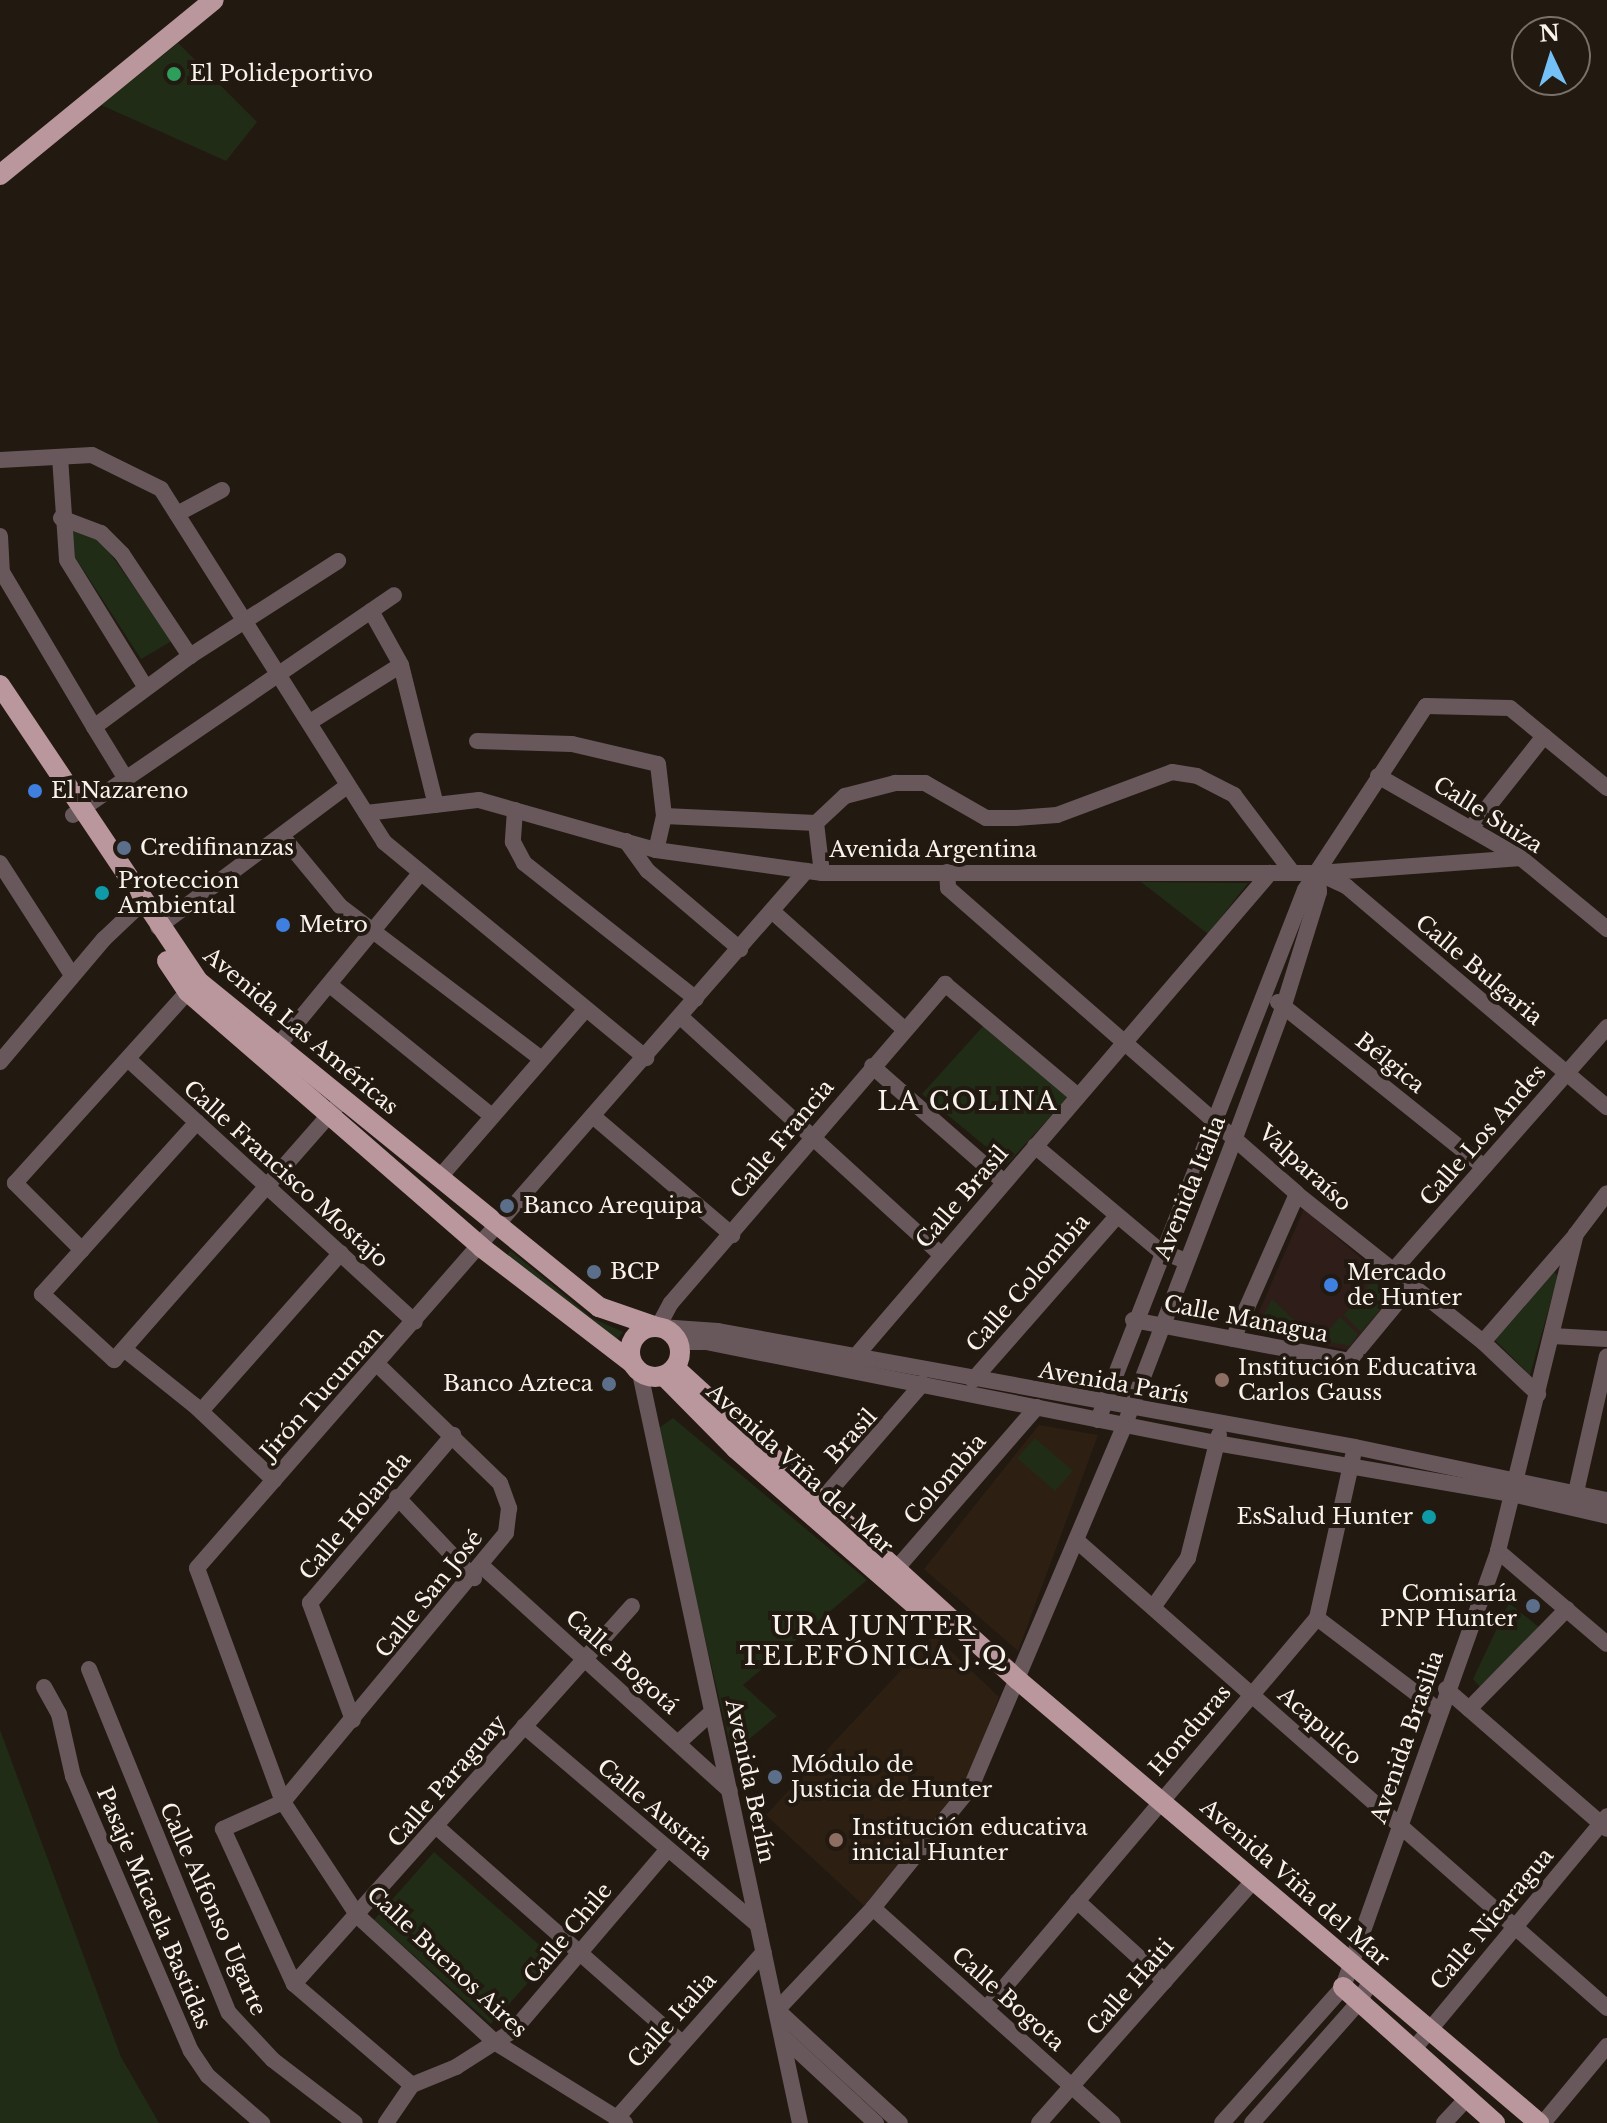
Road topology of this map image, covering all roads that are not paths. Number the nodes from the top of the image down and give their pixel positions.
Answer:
1 (214, 0) edge
2 (0, 175) edge
3 (60, 457) junction
4 (0, 460) edge
5 (222, 490) dead end
6 (177, 514) junction
7 (61, 518) junction
8 (0, 536) edge
9 (338, 561) dead end
10 (394, 595) dead end
11 (371, 611) junction
12 (245, 621) junction
13 (190, 656) junction
14 (401, 665) junction
15 (279, 673) junction
16 (0, 685) edge
17 (146, 688) junction
18 (0, 707) edge
19 (310, 722) junction
20 (94, 727) junction
21 (1544, 736) junction
22 (477, 741) dead end
23 (1378, 776) junction
24 (126, 779) junction
25 (347, 786) junction
26 (1607, 788) edge
27 (436, 805) junction
28 (515, 810) junction
29 (77, 812) junction
30 (366, 813) junction
31 (664, 816) junction
32 (816, 823) junction
33 (1472, 827) junction
34 (283, 837) junction
35 (626, 841) junction
36 (656, 850) junction
37 (1521, 858) junction
38 (0, 863) edge
39 (421, 872) junction
40 (814, 872) junction
41 (947, 872) junction
42 (1292, 872) junction
43 (1270, 873) junction
44 (1318, 873) junction
45 (138, 907) junction
46 (772, 911) junction
47 (158, 927) junction
48 (1607, 929) edge
49 (372, 933) junction
50 (740, 949) junction
51 (72, 975) junction
52 (330, 985) junction
53 (193, 986) junction
54 (1266, 996) junction
55 (696, 999) junction
56 (1284, 1005) junction
57 (585, 1010) junction
58 (682, 1018) junction
59 (1607, 1027) edge
60 (904, 1029) junction
61 (1129, 1042) junction
62 (271, 1053) junction
63 (540, 1058) junction
64 (646, 1058) junction
65 (128, 1059) junction
66 (0, 1062) edge
67 (872, 1066) junction
68 (1566, 1072) junction
69 (1078, 1096) junction
70 (336, 1107) junction
71 (1607, 1107) edge
72 (492, 1116) junction
73 (594, 1117) junction
74 (1215, 1120) junction
75 (197, 1122) junction
76 (814, 1134) junction
77 (1236, 1135) junction
78 (1035, 1146) junction
79 (1484, 1167) junction
80 (439, 1178) junction
81 (1004, 1182) junction
82 (268, 1185) junction
83 (1607, 1193) edge
84 (1297, 1194) junction
85 (1117, 1216) junction
86 (498, 1225) junction
87 (1576, 1234) junction
88 (732, 1235) junction
89 (481, 1247) junction
90 (82, 1250) junction
91 (1160, 1251) junction
92 (341, 1253) junction
93 (942, 1255) junction
94 (1184, 1260) junction
95 (1392, 1272) junction
96 (1411, 1286) junction
97 (1133, 1320) junction
98 (415, 1322) junction
99 (1160, 1325) junction
100 (658, 1327) junction
101 (1552, 1336) junction
102 (1233, 1339) junction
103 (1607, 1339) edge
104 (679, 1342) junction
105 (1483, 1342) junction
106 (119, 1354) junction
107 (1607, 1356) edge
108 (850, 1363) junction
109 (377, 1364) junction
110 (653, 1371) junction
111 (973, 1380) junction
112 (922, 1384) junction
113 (1538, 1394) junction
114 (1103, 1403) junction
115 (1037, 1407) junction
116 (201, 1411) junction
117 (1127, 1416) junction
118 (1098, 1420) junction
119 (1222, 1424) junction
120 (453, 1435) junction
121 (1216, 1443) junction
122 (1355, 1447) junction
123 (1351, 1465) junction
124 (274, 1480) junction
125 (1514, 1486) junction
126 (1576, 1492) junction
127 (397, 1497) junction
128 (1607, 1500) edge
129 (815, 1508) junction
130 (1607, 1516) edge
131 (1076, 1540) junction
132 (1498, 1551) junction
133 (197, 1568) joint
134 (478, 1572) junction
135 (892, 1575) junction
136 (632, 1606) dead end
137 (1154, 1606) junction
138 (1567, 1609) junction
139 (1317, 1618) junction
140 (1607, 1644) edge
141 (584, 1657) junction
142 (89, 1669) dead end
143 (1018, 1680) junction
144 (44, 1687) dead end
145 (1446, 1689) junction
146 (1251, 1693) junction
147 (1469, 1709) junction
148 (1438, 1710) junction
149 (712, 1712) junction
150 (353, 1720) junction
151 (524, 1726) junction
152 (678, 1743) junction
153 (730, 1791) junction
154 (1159, 1799) junction
155 (283, 1802) junction
156 (1605, 1823) edge
157 (1398, 1826) junction
158 (437, 1827) junction
159 (667, 1850) junction
160 (1254, 1880) junction
161 (1077, 1901) junction
162 (873, 1908) junction
163 (358, 1916) junction
164 (758, 1925) junction
165 (1513, 1925) junction
166 (764, 1952) junction
167 (581, 1953) junction
168 (1351, 1963) junction
169 (1371, 1980) junction
170 (1165, 1981) junction
171 (294, 1984) junction
172 (1343, 1987) junction
173 (1359, 2002) junction
174 (1607, 2008) edge
175 (986, 2009) junction
176 (777, 2010) junction
177 (1431, 2028) junction
178 (783, 2037) junction
179 (680, 2041) junction
180 (496, 2043) junction
181 (1607, 2046) edge
182 (1413, 2050) junction
183 (412, 2085) junction
184 (1072, 2086) junction
185 (1467, 2098) junction
186 (620, 2121) edge
187 (262, 2123) edge
188 (355, 2123) edge
189 (386, 2123) edge
190 (800, 2123) edge
191 (876, 2123) edge
192 (900, 2123) edge
193 (1039, 2123) edge
194 (1113, 2123) edge
195 (1222, 2123) edge
196 (1252, 2123) edge
197 (1444, 2123) edge
198 (1495, 2123) edge
199 (1541, 2123) edge

1 - 2 main road
3 - 4 street
3 - 6 street
3 - 7 street
5 - 6 street
6 - 12 street
7 - 13 street
7 - 17 street
8 - 20 street
9 - 12 street
10 - 11 street
11 - 14 street
11 - 15 street
12 - 13 street
12 - 15 street
13 - 17 street
14 - 19 street
14 - 27 street
15 - 19 street
15 - 24 street
16 - 29 main road, Avenida Las Américas
17 - 20 street
18 - 29 main road, Avenida Las Américas
19 - 25 street
20 - 24 street
21 - 23 street
21 - 26 street
21 - 33 street
22 - 31 street
23 - 33 street, Calle Suiza
23 - 44 street
24 - 29 street
25 - 30 street
25 - 34 street
27 - 28 street
27 - 30 street
28 - 35 street
28 - 55 street
29 - 45 main road, Avenida Las Américas
30 - 39 street
31 - 32 street
31 - 36 street
32 - 40 street
32 - 42 street
33 - 37 street, Calle Suiza
34 - 47 street
34 - 49 street
35 - 36 street
35 - 50 street
36 - 40 street
37 - 44 street, Avenida Argentina
37 - 48 street, Calle Suiza
38 - 51 street
39 - 49 street
39 - 57 street
40 - 41 street, Avenida Argentina
40 - 46 street, Avenida Argentina
41 - 43 street, Avenida Argentina
41 - 61 street, Valparaíso
42 - 43 street, Avenida Argentina
42 - 44 street, Avenida Argentina
43 - 61 street, Calle Brasil
44 - 54 street, Avenida Italia
44 - 56 street, Avenida Italia
44 - 68 street, Calle Bulgaria
45 - 47 main road, Avenida Las Américas
45 - 51 street
45 - 53 main road, Avenida Las Américas
46 - 50 street, Avenida Argentina
46 - 60 street
47 - 53 main road, Avenida Las Américas
49 - 52 street
49 - 63 street
50 - 55 street, Avenida Argentina
51 - 66 street
52 - 62 street
52 - 72 street
53 - 62 main road, Avenida Las Américas
53 - 65 street
54 - 56 street, Bélgica
54 - 74 street, Avenida Italia
55 - 58 street, Avenida Argentina
56 - 77 street, Avenida Italia
56 - 79 street, Bélgica
57 - 63 street
57 - 64 street
58 - 64 street, Avenida Argentina
58 - 76 street
59 - 68 street, Calle Los Andes
60 - 67 street, Calle Francia
60 - 69 street, Calle Francia
61 - 69 street, Calle Brasil
61 - 74 street, Valparaíso
62 - 70 main road, Avenida Las Américas
63 - 72 street
64 - 73 street, Avenida Argentina
65 - 75 street, Calle Francisco Mostajo
65 - 90 street
67 - 76 street, Calle Francia
67 - 81 street
68 - 71 street, Calle Bulgaria
68 - 79 street, Calle Los Andes
69 - 78 street, Calle Brasil
70 - 80 main road, Avenida Las Américas
70 - 82 street
70 - 89 main road, Avenida Las Américas
72 - 80 street
73 - 86 street, Avenida Argentina
73 - 88 street
74 - 77 street, Valparaíso
74 - 91 street, Avenida Italia
75 - 82 street, Calle Francisco Mostajo
75 - 90 street
76 - 88 street, Calle Francia
76 - 93 street
77 - 84 street, Valparaíso
77 - 94 street, Avenida Italia
78 - 81 street, Calle Brasil
78 - 85 street
79 - 95 street, Calle Los Andes
80 - 86 main road, Avenida Las Américas
81 - 93 street, Calle Brasil
82 - 92 street, Calle Francisco Mostajo
82 - 106 street
83 - 87 street, Avenida Brasilia
84 - 95 street, Valparaíso
84 - 102 street
85 - 91 street
85 - 111 street, Calle Colombia
86 - 89 street, Avenida Argentina
86 - 100 main road, Avenida Las Américas
87 - 101 street, Avenida Brasilia
87 - 105 street
88 - 100 street, Calle Francia
89 - 98 street, Jirón Tucuman
89 - 110 main road, Avenida Las Américas
90 - 106 street
91 - 94 street
91 - 97 street, Avenida Italia
92 - 98 street, Calle Francisco Mostajo
92 - 116 street
93 - 108 street, Calle Brasil
94 - 99 street, Avenida Italia
95 - 96 street, Valparaíso
96 - 102 street, Calle Managua
96 - 105 street, Valparaíso
97 - 99 street, Calle Managua
97 - 114 street, Avenida Italia
98 - 109 street, Jirón Tucuman
99 - 102 street, Calle Managua
99 - 117 street, Avenida Italia
100 - 104 main road, Avenida Las Américas
100 - 108 street, Avenida París
100 - 110 main road
101 - 103 street
101 - 113 street, Avenida Brasilia
104 - 108 street, Avenida París
104 - 110 main road
105 - 113 street, Valparaíso
106 - 116 street
107 - 126 street
108 - 111 street, Avenida París
108 - 112 street, Avenida París
109 - 120 street, Calle San José
109 - 124 street, Jirón Tucuman
110 - 129 main road, Avenida Viña del Mar
110 - 149 street, Avenida Berlín
111 - 114 street, Avenida París
112 - 115 street, Avenida París
112 - 129 street, Brasil
113 - 125 street, Avenida Brasilia
114 - 117 street, Avenida París
114 - 118 street, Avenida Italia
115 - 118 street, Avenida París
115 - 135 street, Colombia
116 - 124 street
117 - 118 street, Avenida París
117 - 119 street, Avenida París
117 - 121 street, Avenida París
117 - 131 street, Avenida Italia
119 - 121 street
119 - 122 street, Avenida París
120 - 127 street, Calle Holanda
120 - 134 street, Calle San José
121 - 123 street, Avenida París
121 - 137 street
122 - 123 street, Honduras
122 - 125 street, Avenida París
123 - 125 street, Avenida París
123 - 139 street, Honduras
124 - 133 street, Jirón Tucuman
125 - 126 street, Avenida París
125 - 130 street, Avenida París
125 - 132 street, Avenida Brasilia
126 - 128 street, Avenida París
127 - 134 street, Calle Bogotá
127 - 150 street, Calle Holanda
129 - 135 main road, Avenida Viña del Mar
131 - 137 street, Acapulco
131 - 143 street, Avenida Italia
132 - 138 street
132 - 145 street, Avenida Brasilia
133 - 155 street, Calle Buenos Aires
134 - 141 street, Calle Bogotá
134 - 150 street, Calle San José
135 - 143 main road, Avenida Viña del Mar
136 - 141 street, Calle Paraguay
137 - 146 street, Acapulco
138 - 140 street
138 - 147 street
139 - 146 street, Honduras
139 - 148 street
141 - 151 street, Calle Paraguay
141 - 152 street, Calle Bogotá
142 - 188 street, Calle Alfonso Ugarte
143 - 154 main road, Avenida Viña del Mar
143 - 162 street, Avenida Italia
144 - 187 street, Pasaje Micaela Bastidas
145 - 147 street
145 - 148 street, Avenida Brasilia
146 - 154 street, Honduras
146 - 157 street, Acapulco
147 - 156 street
148 - 157 street, Avenida Brasilia
149 - 152 street
149 - 153 street, Avenida Berlín
150 - 155 street, Calle San José
151 - 158 street, Calle Paraguay
151 - 159 street, Calle Austria
152 - 153 street, Calle Bogotá
153 - 164 street, Avenida Berlín
154 - 160 main road, Avenida Viña del Mar
154 - 161 street, Honduras
155 - 163 street, Calle Buenos Aires
155 - 171 street, Calle San José
156 - 165 street, Calle Nicaragua
157 - 165 street, Acapulco
157 - 168 street, Avenida Brasilia
158 - 163 street, Calle Paraguay
158 - 167 street
159 - 164 street, Calle Austria
159 - 167 street, Calle Chile
160 - 168 main road, Avenida Viña del Mar
160 - 170 street, Calle Haiti
161 - 170 street
161 - 175 street, Honduras
162 - 175 street, Calle Bogota
162 - 176 street, Avenida Italia
163 - 171 street, Calle Paraguay
163 - 180 street, Calle Buenos Aires
164 - 166 street, Avenida Berlín
165 - 174 street, Acapulco
165 - 177 street, Calle Nicaragua
166 - 176 street, Avenida Berlín
166 - 179 street, Calle Italia
167 - 179 street
167 - 180 street, Calle Chile
168 - 169 main road, Avenida Viña del Mar
168 - 172 street, Avenida Brasilia
169 - 173 street
169 - 177 main road, Avenida Viña del Mar
170 - 184 street, Calle Haiti
171 - 183 street
172 - 173 main road
172 - 195 street, Avenida Brasilia
173 - 182 main road
173 - 196 street
175 - 184 street, Calle Bogota
176 - 178 street, Avenida Berlín
176 - 192 street
177 - 182 street, Calle Nicaragua
177 - 199 main road, Avenida Viña del Mar
178 - 190 street, Avenida Berlín
178 - 191 street
179 - 186 street, Calle Italia
180 - 183 street, Calle Chile
180 - 186 street, Calle Buenos Aires
181 - 199 street
182 - 185 main road
183 - 189 street, Calle Chile
184 - 193 street, Calle Haiti
184 - 194 street, Calle Bogota
185 - 197 street
185 - 198 main road

